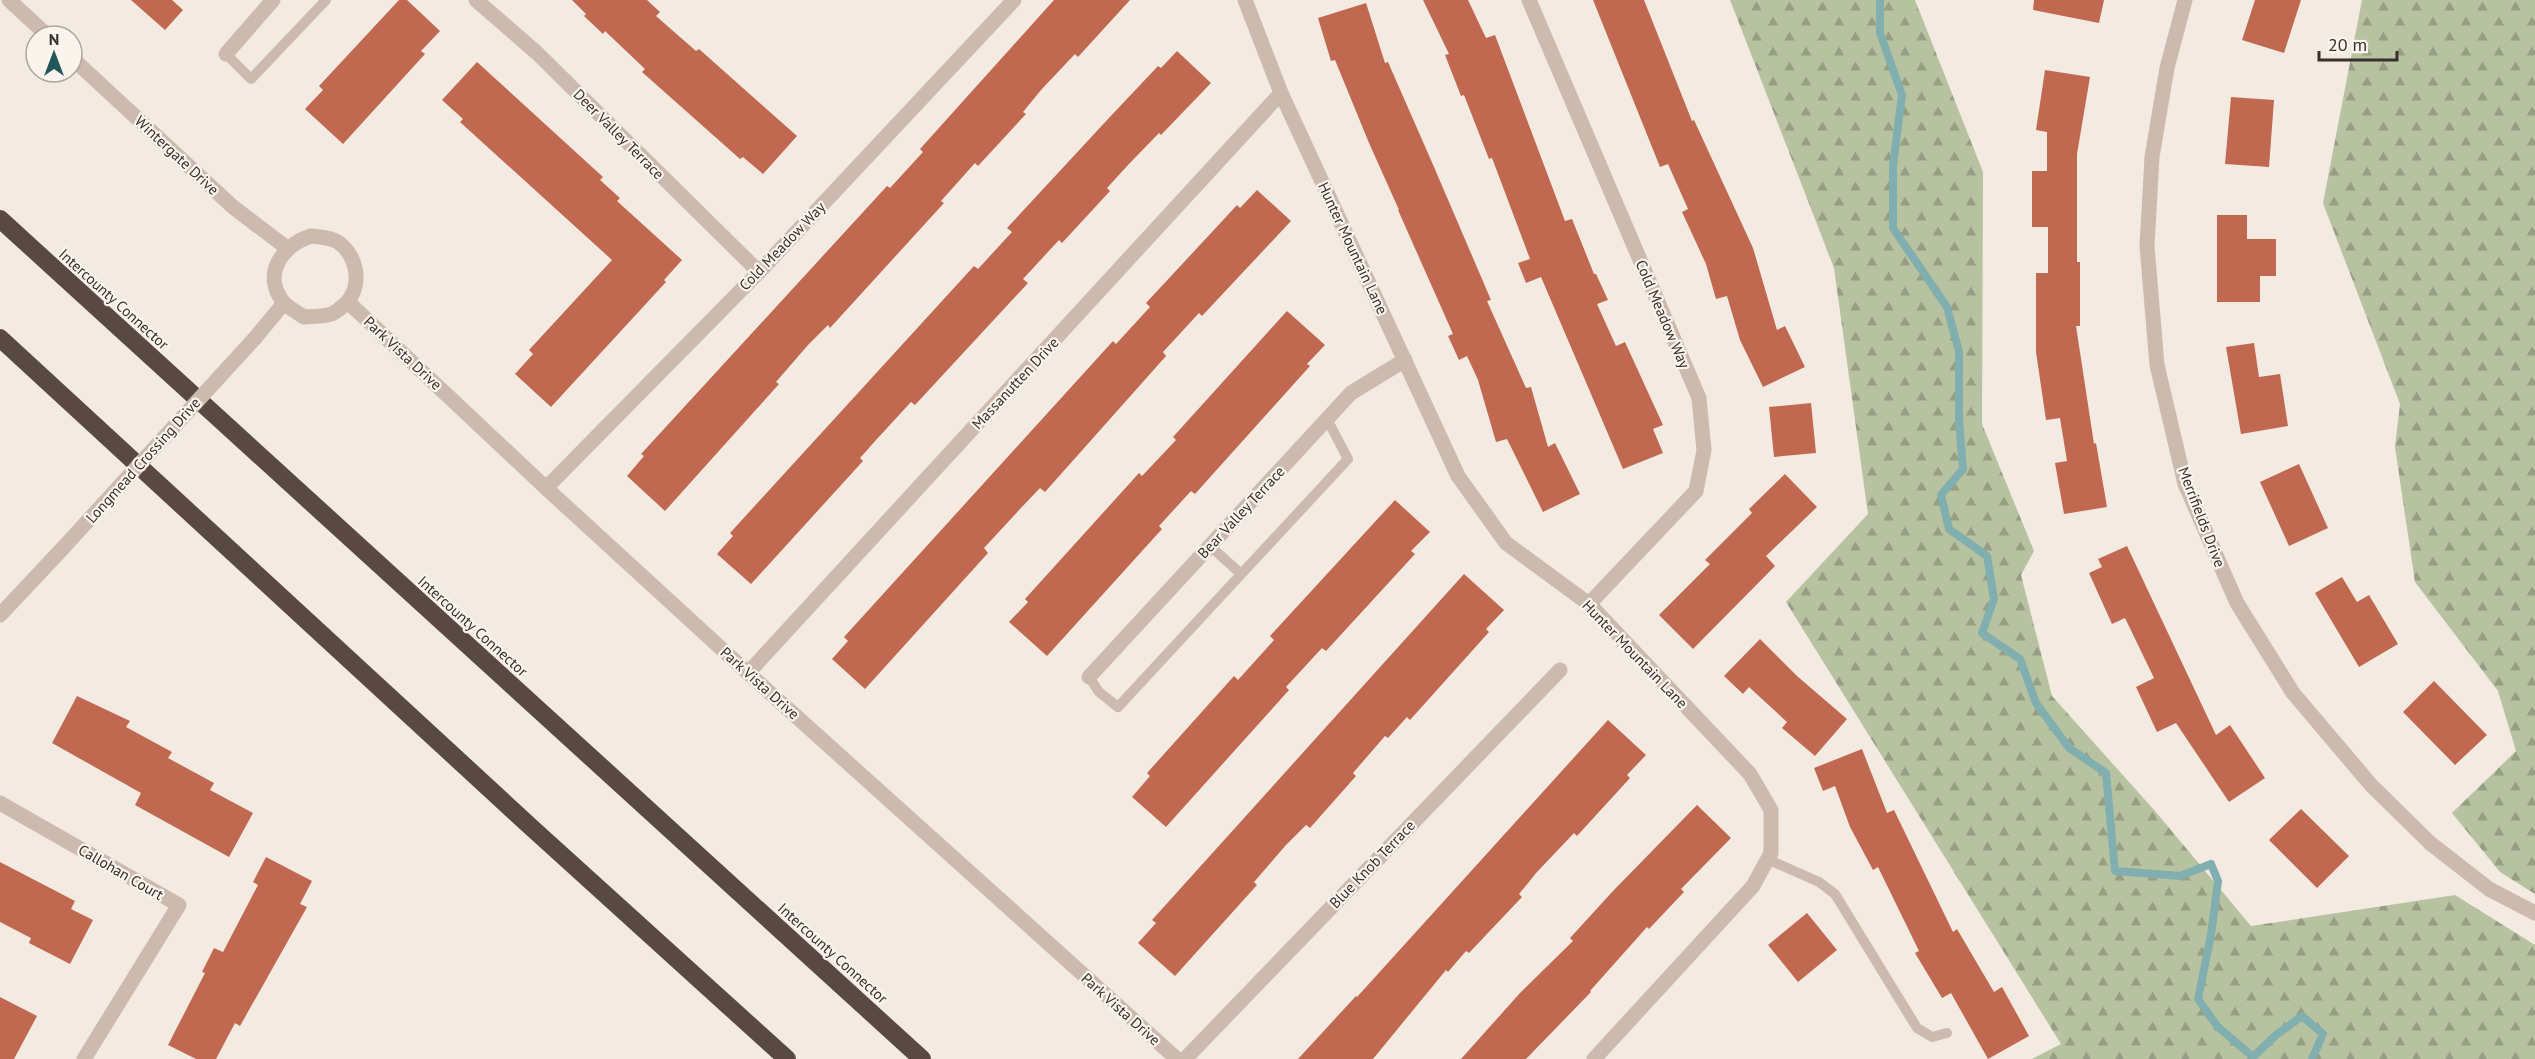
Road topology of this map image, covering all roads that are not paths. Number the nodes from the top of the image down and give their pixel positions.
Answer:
1 (9, 0) edge
2 (273, 0) edge
3 (326, 0) edge
4 (476, 0) edge
5 (1014, 0) edge
6 (1245, 0) edge
7 (1529, 0) edge
8 (2185, 0) edge
9 (35, 24) edge
10 (226, 54) joint
11 (84, 69) edge
12 (1281, 93) junction
13 (0, 219) edge
14 (287, 248) junction
15 (759, 272) junction
16 (348, 302) junction
17 (284, 303) junction
18 (0, 338) edge
19 (1405, 360) junction
20 (1327, 419) junction
21 (546, 488) junction
22 (1210, 546) junction
23 (1240, 573) junction
24 (1589, 604) junction
25 (1, 610) edge
26 (1560, 670) dead end
27 (748, 673) junction
28 (1089, 677) joint
29 (0, 802) edge
30 (1767, 859) junction
31 (2535, 913) edge
32 (1947, 1033) dead end
33 (84, 1059) edge
34 (787, 1059) edge
35 (922, 1059) edge
36 (1178, 1059) edge
37 (1185, 1059) edge
38 (1594, 1059) edge

1 - 9 street
2 - 10 street
3 - 10 lane
4 - 15 street, Deer Valley Terrace
5 - 15 street, Cold Meadow Way
6 - 12 street, Hunter Mountain Lane
7 - 24 street, Cold Meadow Way
8 - 31 street, Merrifields Drive
11 - 14 street, Wintergate Drive
12 - 19 street, Hunter Mountain Lane
12 - 27 street, Massanutten Drive
13 - 35 highway, Intercounty Connector
14 - 16 street
14 - 17 street
15 - 21 street, Cold Meadow Way
16 - 17 street
16 - 21 street, Park Vista Drive
17 - 25 street, Longmead Crossing Drive, bridge
18 - 34 highway
19 - 20 street, Bear Valley Terrace
19 - 24 street, Hunter Mountain Lane
20 - 22 street, Bear Valley Terrace
20 - 23 lane
21 - 27 street, Park Vista Drive
22 - 23 lane
22 - 28 street, Bear Valley Terrace
23 - 28 lane
24 - 30 street, Hunter Mountain Lane
26 - 37 street, Blue Knob Terrace
27 - 36 street, Park Vista Drive
29 - 33 street, Callohan Court
30 - 32 lane
30 - 38 street, Hunter Mountain Lane

